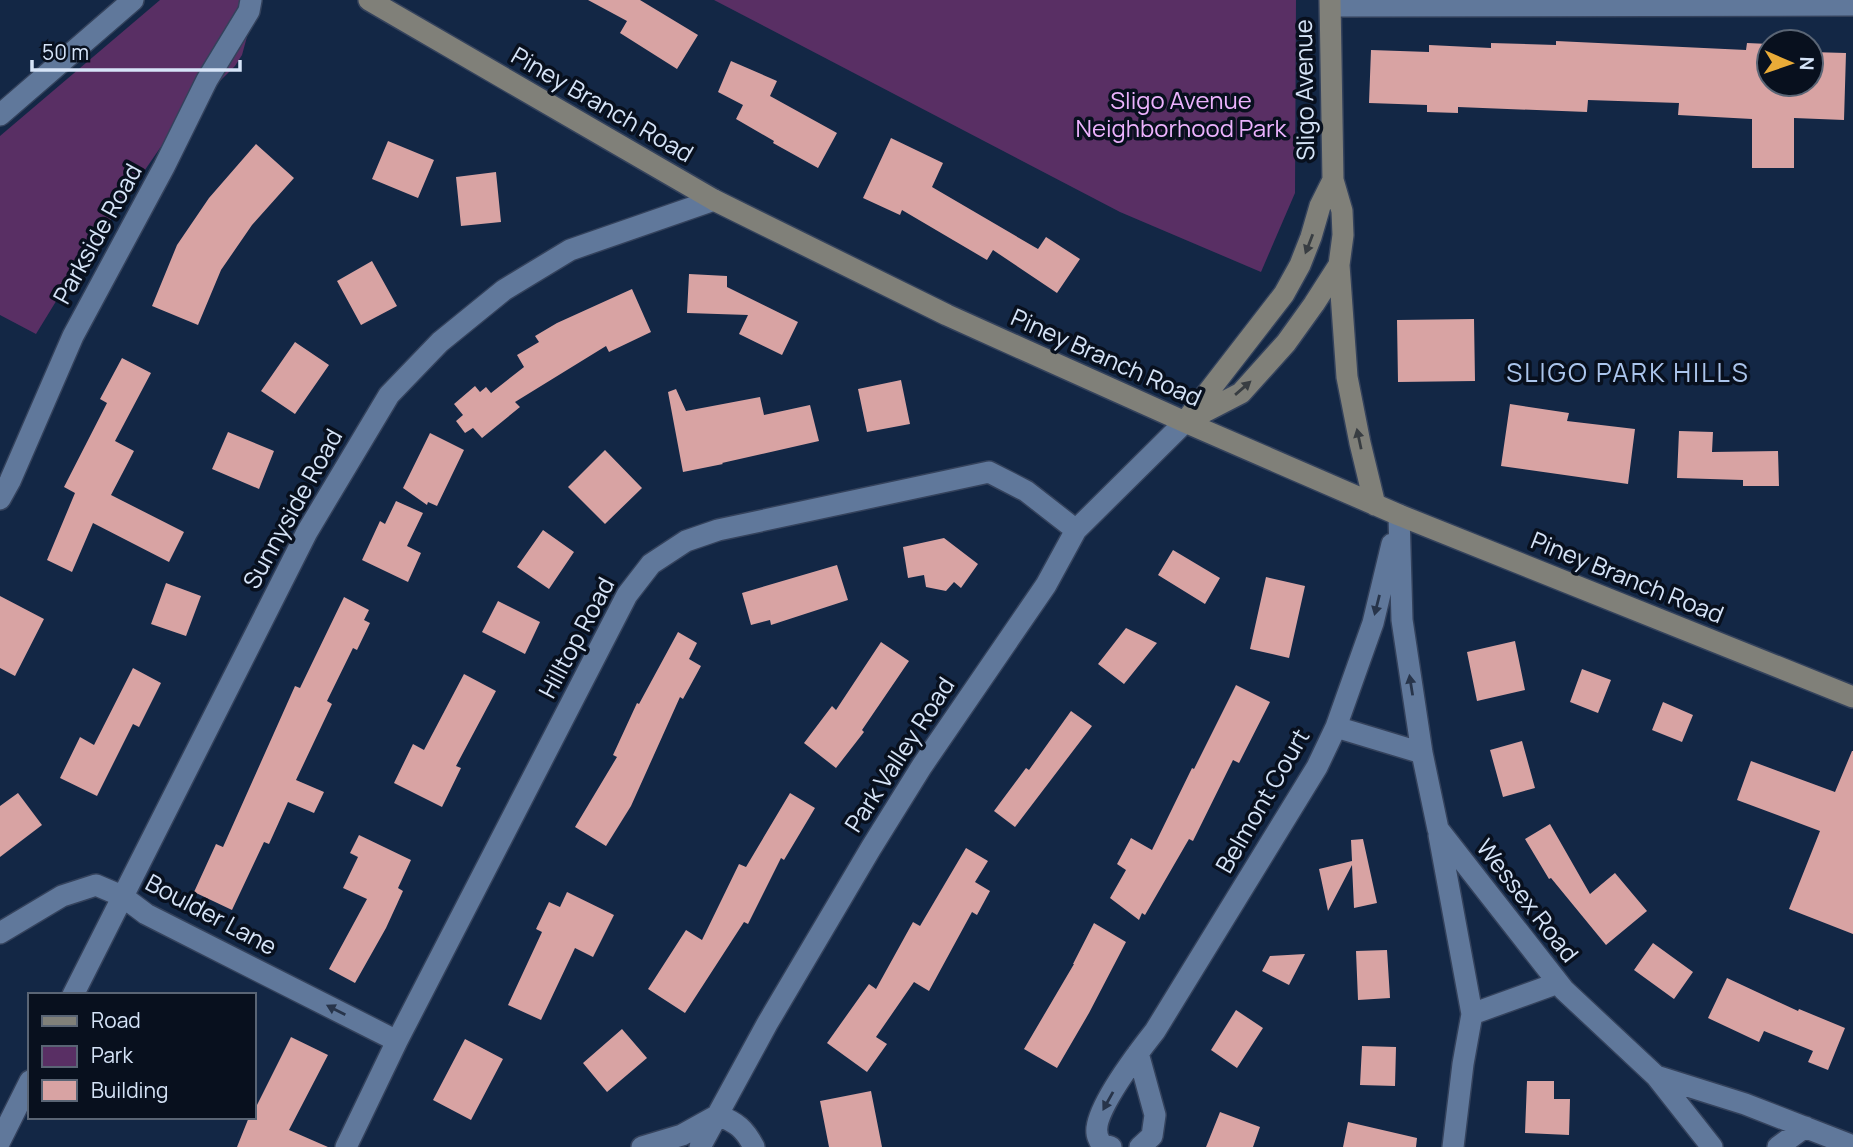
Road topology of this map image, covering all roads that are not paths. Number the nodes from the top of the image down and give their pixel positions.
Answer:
1 (133, 0) edge
2 (251, 0) edge
3 (369, 0) edge
4 (1331, 3) edge
5 (1853, 5) edge
6 (0, 115) edge
7 (1333, 180) junction
8 (714, 200) junction
9 (1339, 265) junction
10 (1185, 422) junction
11 (0, 499) edge
12 (1375, 505) junction
13 (1399, 515) junction
14 (1076, 530) junction
15 (1853, 697) edge
16 (1336, 727) junction
17 (1422, 753) junction
18 (1438, 830) junction
19 (122, 896) junction
20 (0, 933) edge
21 (1558, 983) junction
22 (74, 993) edge
23 (1472, 1014) junction
24 (397, 1041) junction
25 (1138, 1053) junction
26 (1656, 1076) junction
27 (28, 1085) edge
28 (718, 1115) junction
29 (1805, 1127) junction
30 (0, 1141) edge
31 (1853, 1146) edge
32 (346, 1147) edge
33 (642, 1147) edge
34 (700, 1147) edge
35 (754, 1147) edge
36 (1111, 1147) edge
37 (1140, 1147) edge
38 (1452, 1147) edge
39 (1712, 1147) edge
40 (1778, 1147) edge

1 - 6 street
2 - 11 street, Parkside Road
3 - 8 main road, Piney Branch Road
4 - 5 street
4 - 7 main road, Sligo Avenue
7 - 9 main road, Sligo Avenue
7 -> 10 main road, Sligo Avenue
8 - 10 main road, Piney Branch Road
8 - 19 street, Sunnyside Road
10 -> 9 main road, Sligo Avenue
12 -> 9 main road
10 - 12 main road, Piney Branch Road
10 - 14 street, Park Valley Road
12 - 13 main road, Piney Branch Road
13 - 15 main road, Piney Branch Road
13 -> 16 street, Belmont Court
17 -> 13 street, Wessex Road
14 - 24 street, Hilltop Road
14 - 28 street, Park Valley Road
16 - 17 street
16 - 25 street, Belmont Court
17 - 18 street, Wessex Road
18 - 21 street, Wessex Road
18 - 23 street
19 - 20 street, Boulder Lane
19 - 22 street, Sunnyside Road
24 -> 19 street, Boulder Lane
21 - 23 street
21 - 26 street, Wessex Road
23 - 38 street
24 - 32 street, Hilltop Road
25 -> 36 street, Belmont Court
25 - 37 street
26 - 29 street, Wessex Road
26 - 39 street
27 - 30 street
28 - 33 street
28 - 34 street, Park Valley Road
28 - 35 street
29 - 31 street, Wessex Road
29 - 40 street

